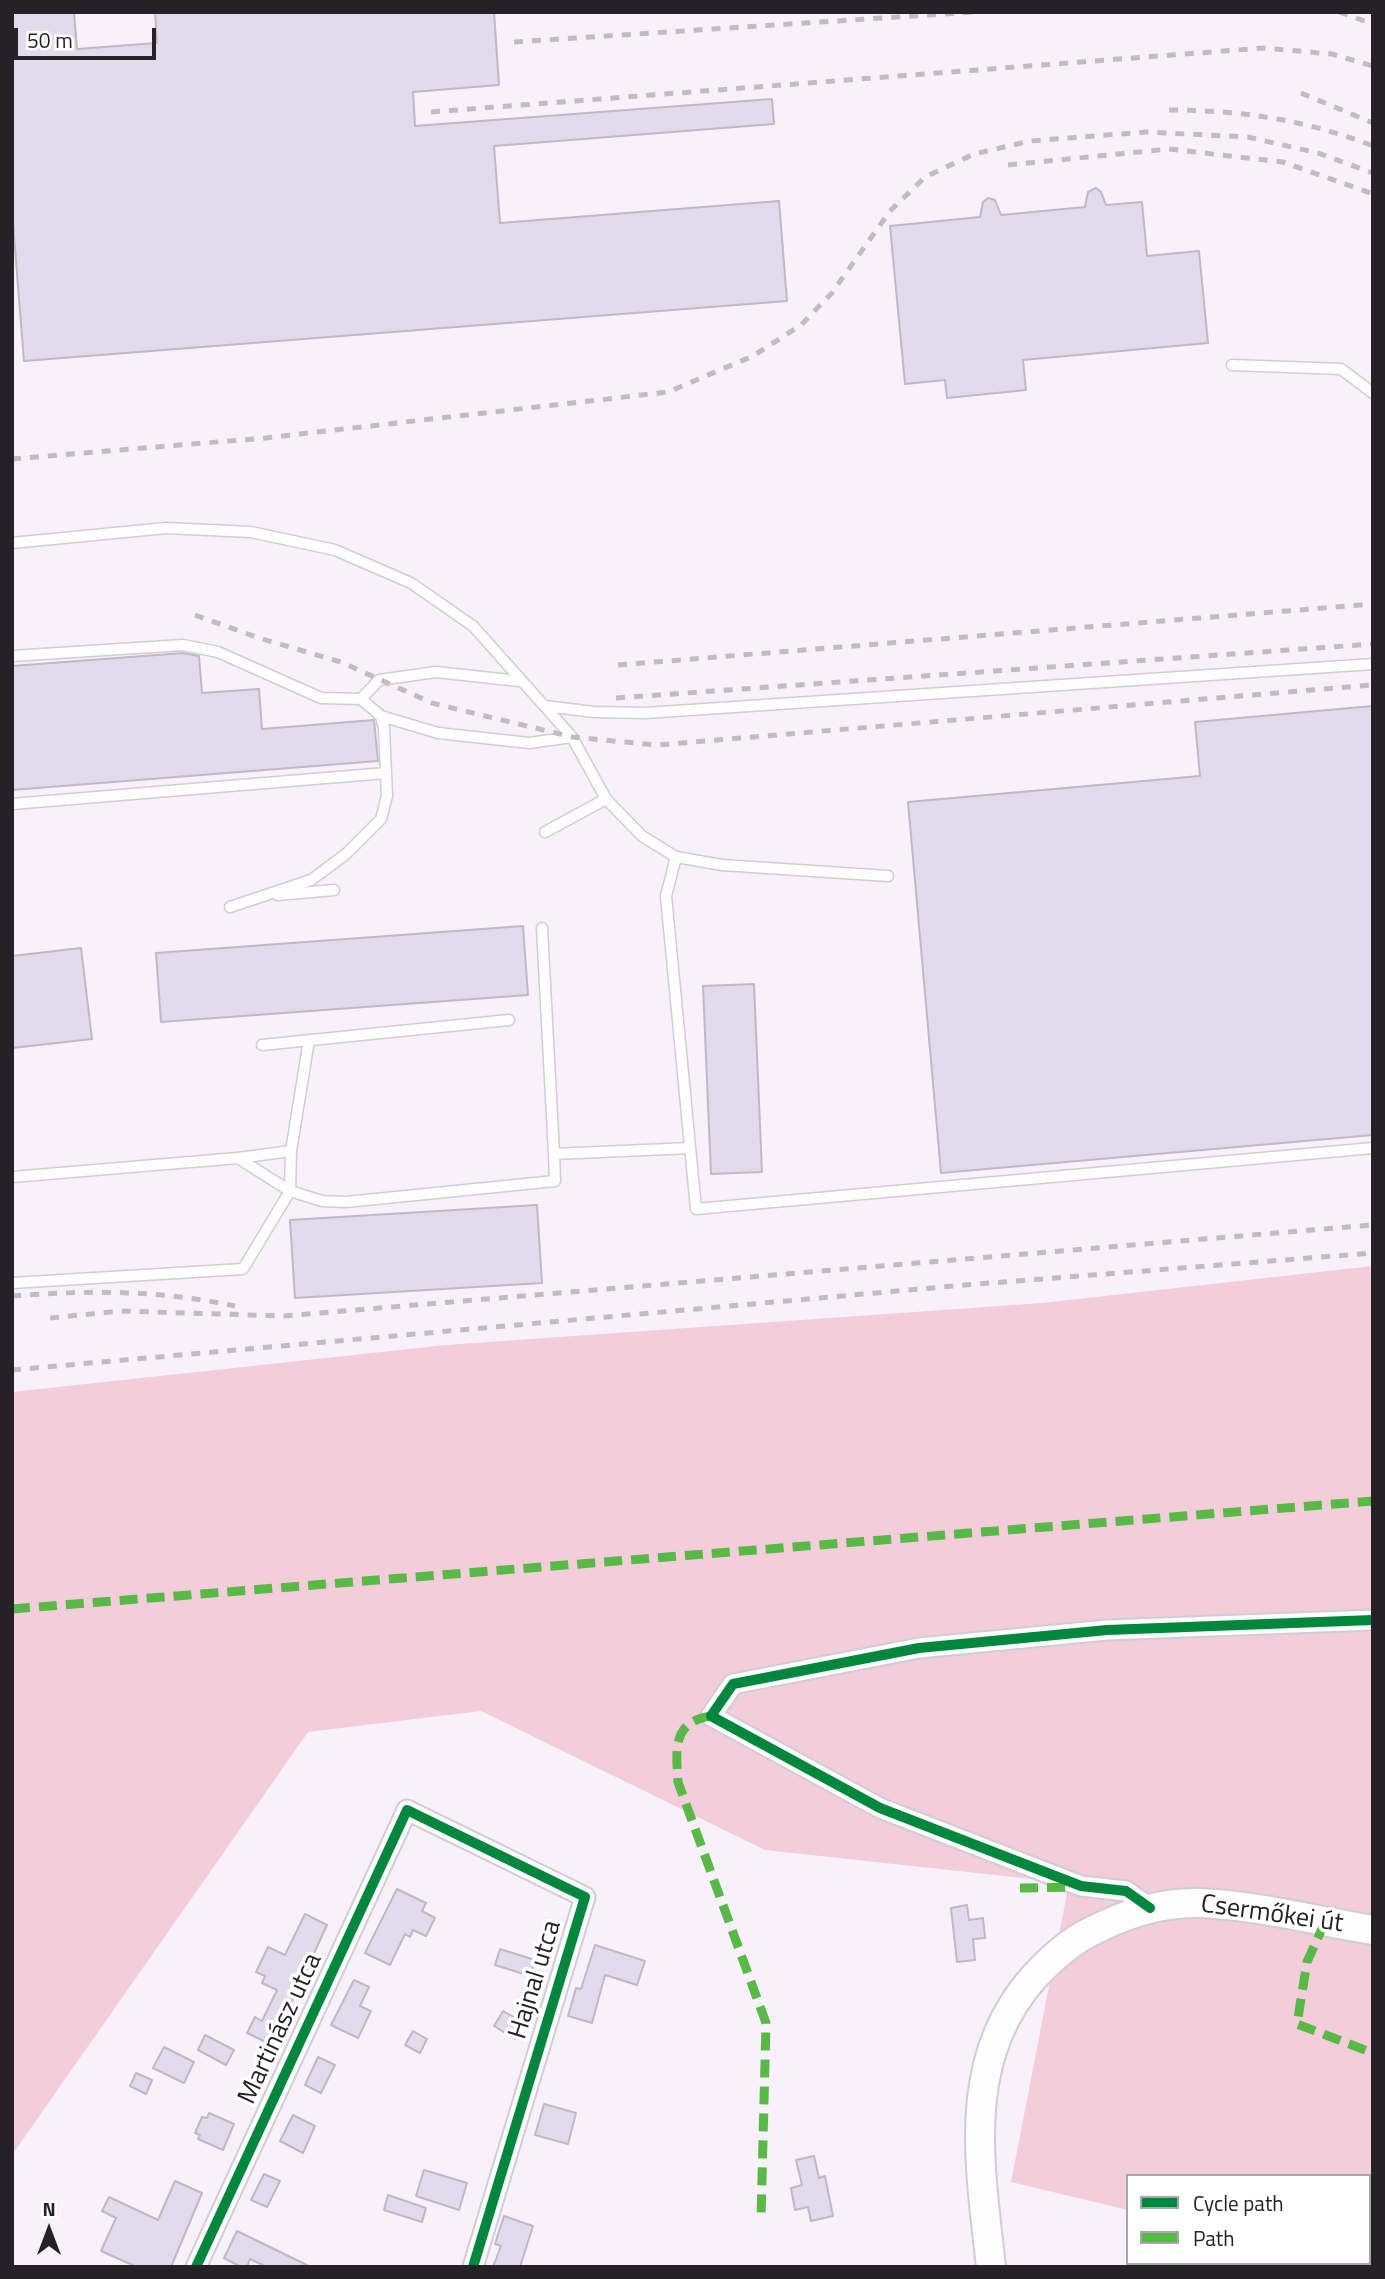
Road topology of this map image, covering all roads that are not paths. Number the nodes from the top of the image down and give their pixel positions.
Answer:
1 (1232, 365) dead end
2 (1373, 393) edge
3 (12, 543) edge
4 (12, 656) edge
5 (1373, 664) edge
6 (519, 681) junction
7 (361, 699) junction
8 (545, 706) junction
9 (381, 716) junction
10 (572, 737) junction
11 (386, 773) junction
12 (606, 799) junction
13 (12, 804) edge
14 (545, 832) dead end
15 (676, 857) junction
16 (888, 876) dead end
17 (334, 890) dead end
18 (264, 896) junction
19 (230, 907) dead end
20 (542, 928) dead end
21 (509, 1020) dead end
22 (309, 1041) junction
23 (262, 1045) dead end
24 (691, 1148) junction
25 (1373, 1148) edge
26 (291, 1152) junction
27 (554, 1154) junction
28 (238, 1158) junction
29 (12, 1177) edge
30 (290, 1191) junction
31 (12, 1283) edge
32 (1373, 1620) edge
33 (407, 1810) joint
34 (1150, 1908) junction
35 (1373, 1930) edge
36 (196, 2267) edge
37 (473, 2267) edge
38 (991, 2267) edge

1 - 2 lane
3 - 6 lane
4 - 7 lane
5 - 8 lane
6 - 7 lane
6 - 8 lane
7 - 9 lane
8 - 10 lane
9 - 10 lane
9 - 11 lane
10 - 12 lane
11 - 13 lane
11 - 18 lane
12 - 14 lane
12 - 15 lane
15 - 16 lane
15 - 24 lane
17 - 18 lane
18 - 19 lane
20 - 27 lane
21 - 22 lane
22 - 23 lane
22 - 26 lane
24 - 25 lane
24 - 27 lane
26 - 28 lane
26 - 30 lane
27 - 30 lane
28 - 29 lane
28 - 30 lane
30 - 31 lane
32 - 34 street
33 - 36 street, Martinász utca
33 - 37 street, Hajnal utca
34 - 35 main road, Csermőkei út
34 - 38 main road, Csermőkei út

